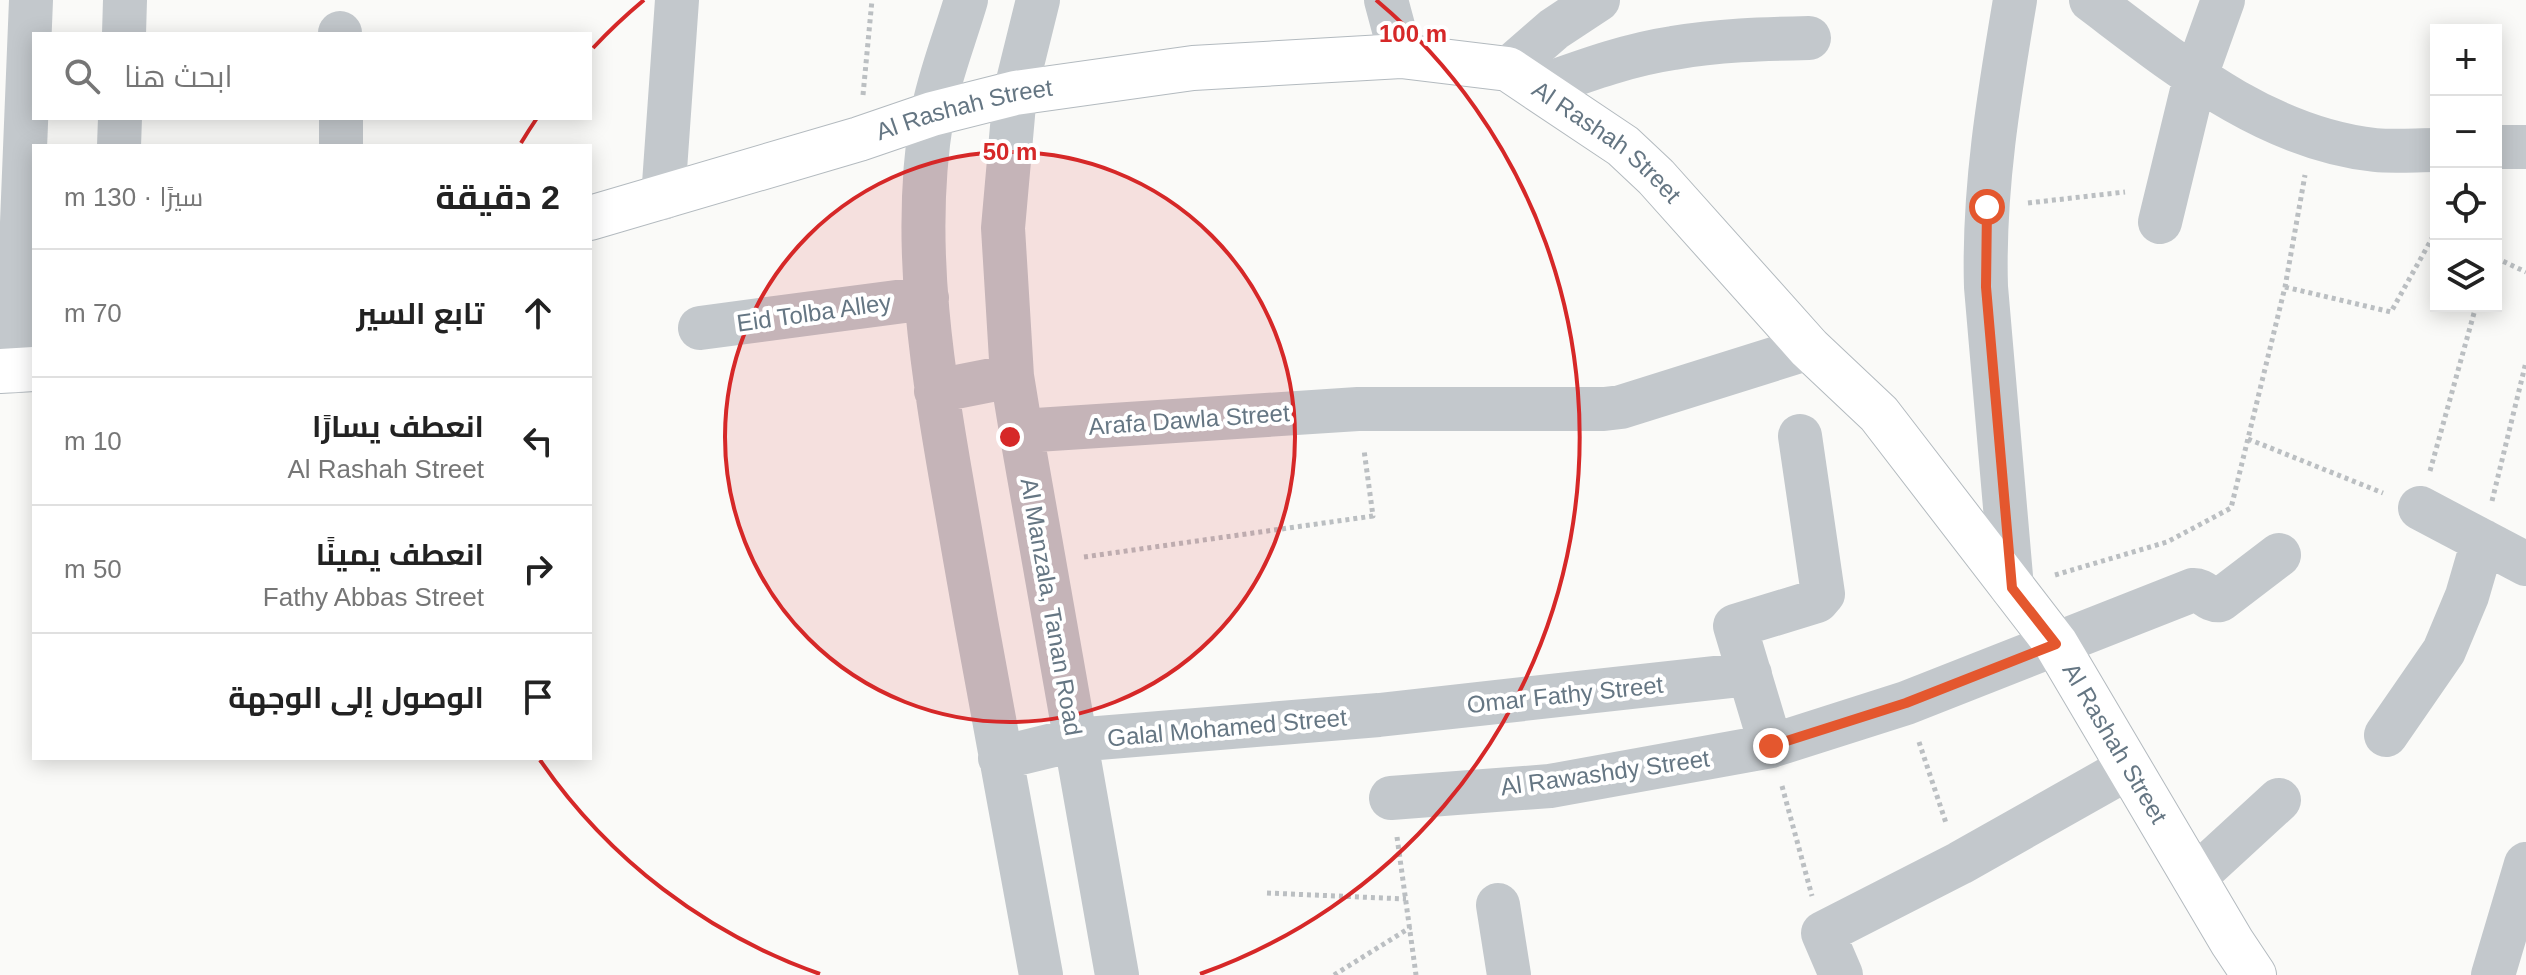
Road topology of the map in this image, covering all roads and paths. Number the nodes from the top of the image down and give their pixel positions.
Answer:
1 (31, 0) edge
2 (125, 0) edge
3 (677, 0) edge
4 (872, 0) edge
5 (966, 0) edge
6 (1038, 0) edge
7 (1386, 0) edge
8 (1598, 0) edge
9 (2015, 0) edge
10 (2091, 0) edge
11 (2223, 0) edge
12 (1550, 14) edge
13 (124, 32) edge
14 (1809, 38) dead end
15 (1401, 56) junction
16 (1522, 78) junction
17 (2195, 78) junction
18 (1015, 93) junction
19 (932, 114) junction
20 (120, 120) edge
21 (341, 120) edge
22 (2312, 135) junction
23 (859, 139) junction
24 (119, 144) edge
25 (341, 144) edge
26 (2502, 147) edge
27 (2526, 147) edge
28 (2430, 150) edge
29 (663, 198) junction
30 (2164, 204) joint
31 (1987, 207) junction
32 (592, 217) edge
33 (2431, 240) edge
34 (2502, 261) edge
35 (2526, 272) edge
36 (2285, 287) junction
37 (927, 298) junction
38 (2474, 312) edge
39 (700, 328) dead end
40 (1809, 348) junction
41 (2526, 362) edge
42 (17, 370) edge
43 (1012, 376) junction
44 (936, 391) junction
45 (1358, 409) junction
46 (1021, 431) junction
47 (1800, 436) dead end
48 (2248, 439) junction
49 (2420, 508) junction
50 (2483, 541) junction
51 (2279, 555) dead end
52 (1044, 563) junction
53 (2526, 564) edge
54 (2012, 588) junction
55 (2056, 644) junction
56 (1750, 674) junction
57 (1906, 703) junction
58 (1379, 715) joint
59 (2386, 735) dead end
60 (1074, 740) junction
61 (1771, 746) junction
62 (1000, 758) junction
63 (2128, 768) junction
64 (1391, 798) joint
65 (2279, 800) dead end
66 (1960, 863) junction
67 (2526, 864) edge
68 (2194, 878) junction
69 (1267, 893) dead end
70 (1406, 899) junction
71 (1498, 905) dead end
72 (1411, 927) junction
73 (1823, 933) junction
74 (2507, 959) edge
75 (1041, 975) edge
76 (1117, 975) edge
77 (1334, 975) edge
78 (1416, 975) edge
79 (1509, 975) edge
80 (1841, 975) edge
81 (2254, 975) edge

1 - 42 street
2 - 13 street
3 - 29 street
4 - 23 path
5 - 19 street
6 - 18 street, Al Manzala, Tanan Road
7 - 15 street
8 - 12 street
9 - 31 street
10 - 17 street
11 - 17 street
12 - 16 street
14 - 16 street
15 - 16 main road, Al Rashah Street
15 - 18 main road, Al Rashah Street
16 - 40 main road, Al Rashah Street
17 - 22 street
17 - 30 street
18 - 19 main road, Al Rashah Street
18 - 43 street, Al Manzala, Tanan Road
19 - 23 main road, Al Rashah Street
19 - 37 street
20 - 24 street
21 - 25 street
22 - 28 street
22 - 36 path
23 - 29 main road, Al Rashah Street
26 - 27 street
29 - 32 main road, Al Rashah Street
30 - 31 path
31 - 54 street
33 - 36 path
34 - 35 path
36 - 48 path
37 - 39 street, Eid Tolba Alley
37 - 44 street
38 - 49 path
40 - 45 street, Arafa Dawla Street
40 - 54 main road, Al Rashah Street
41 - 50 path
43 - 44 street
43 - 46 street, Al Manzala, Tanan Road
44 - 62 street
45 - 46 street, Arafa Dawla Street
45 - 52 path
46 - 52 street, Al Manzala, Tanan Road
47 - 56 street
48 - 49 path
48 - 54 path
49 - 50 street
50 - 53 street
50 - 59 street
51 - 55 street, Al Rawashdy Street
52 - 60 street, Al Manzala, Tanan Road
54 - 55 main road, Al Rashah Street
55 - 57 street, Al Rawashdy Street
55 - 63 main road, Al Rashah Street
56 - 58 street, Omar Fathy Street
56 - 61 street
57 - 61 street, Al Rawashdy Street
57 - 66 path
58 - 60 street, Galal Mohamed Street
60 - 62 street, Galal Mohamed Street
60 - 76 street, Al Manzala, Tanan Road
61 - 64 street, Al Rawashdy Street
61 - 73 path
62 - 75 street
63 - 66 street
63 - 68 main road, Al Rashah Street
64 - 70 path
65 - 68 street
66 - 73 street
67 - 74 street
68 - 81 main road, Al Rashah Street
69 - 70 path
70 - 72 path
71 - 79 street
72 - 77 path
72 - 78 path
73 - 80 street

